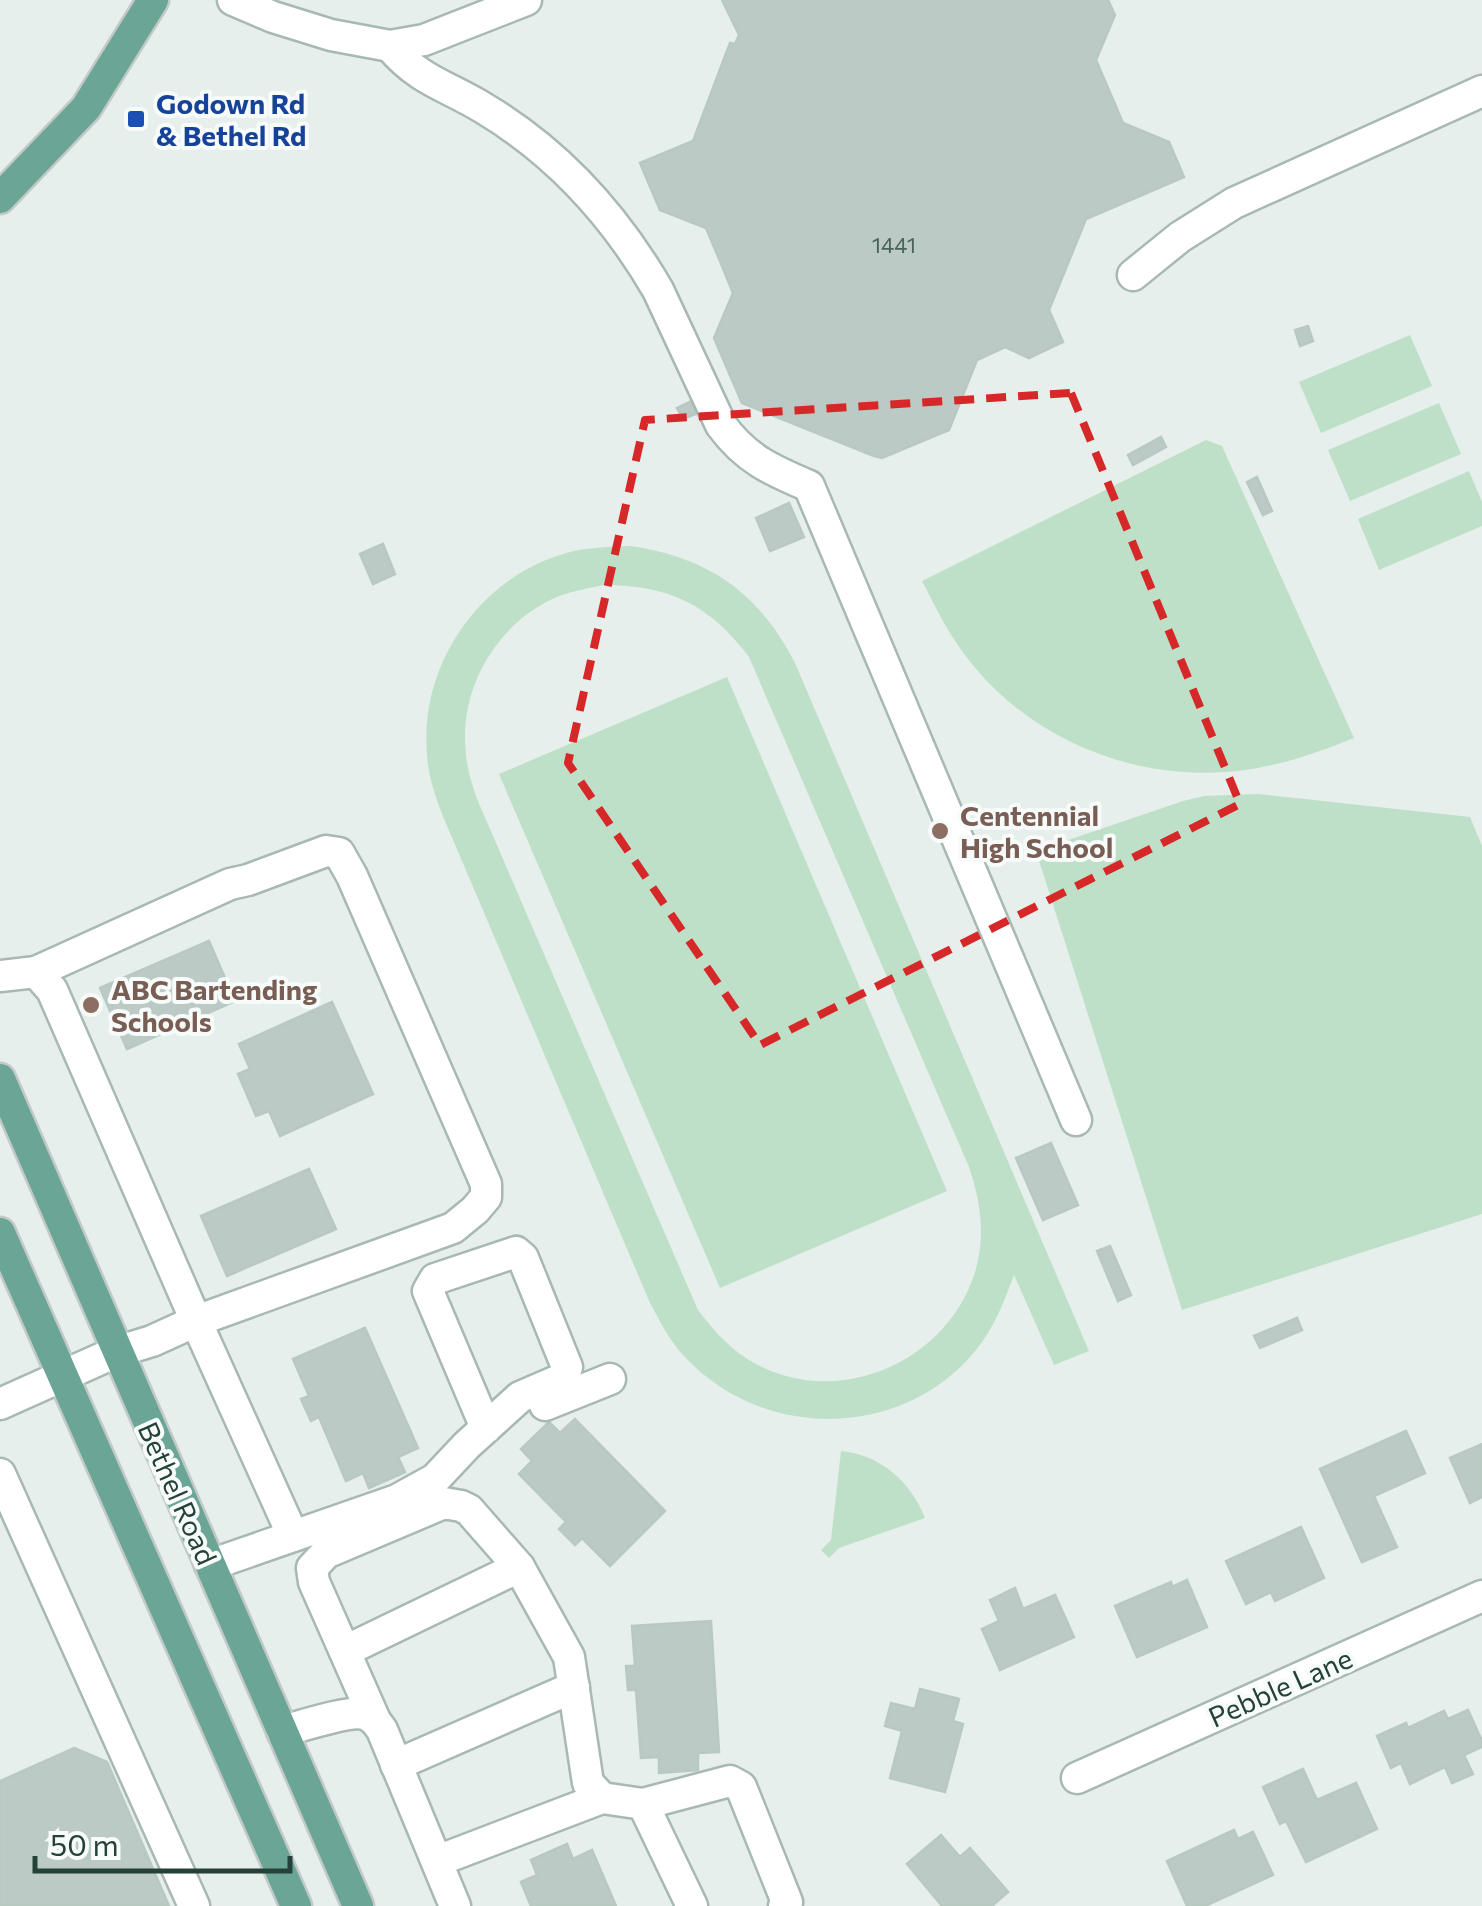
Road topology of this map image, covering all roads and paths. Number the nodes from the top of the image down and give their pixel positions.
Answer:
1 (153, 0) edge
2 (233, 0) edge
3 (526, 0) edge
4 (390, 46) junction
5 (1482, 92) edge
6 (0, 198) edge
7 (1134, 275) dead end
8 (36, 972) junction
9 (0, 976) edge
10 (0, 1079) edge
11 (1076, 1120) dead end
12 (0, 1234) edge
13 (196, 1322) junction
14 (116, 1352) junction
15 (62, 1374) junction
16 (610, 1379) dead end
17 (0, 1404) edge
18 (486, 1428) junction
19 (0, 1474) edge
20 (461, 1506) junction
21 (292, 1536) junction
22 (210, 1565) junction
23 (519, 1567) junction
24 (1482, 1596) edge
25 (345, 1651) junction
26 (574, 1687) junction
27 (375, 1720) junction
28 (282, 1731) junction
29 (396, 1765) junction
30 (1077, 1778) dead end
31 (602, 1798) junction
32 (643, 1804) junction
33 (437, 1862) junction
34 (194, 1906) edge
35 (296, 1906) edge
36 (358, 1906) edge
37 (455, 1906) edge
38 (692, 1906) edge
39 (784, 1906) edge

1 - 6 main road
2 - 4 street
3 - 4 street
4 - 11 street
5 - 7 street
8 - 9 street
8 - 13 street
8 - 13 street
10 - 14 main road, Bethel Road
12 - 15 main road, Bethel Road
13 - 14 street
13 - 21 street
14 - 15 street
14 - 22 main road, Bethel Road
15 - 17 street
15 - 35 main road, Bethel Road
16 - 20 street
18 - 18 street
18 - 21 street
19 - 34 street
20 - 23 street
20 - 25 street
21 - 22 street
22 - 28 main road, Bethel Road
23 - 25 street
23 - 26 street
24 - 30 street, Pebble Lane
25 - 27 street
26 - 29 street
26 - 31 street
27 - 28 street
27 - 29 street
28 - 36 main road, Bethel Road
29 - 33 street
31 - 32 street
31 - 33 street
32 - 38 street
32 - 39 street
33 - 37 street

